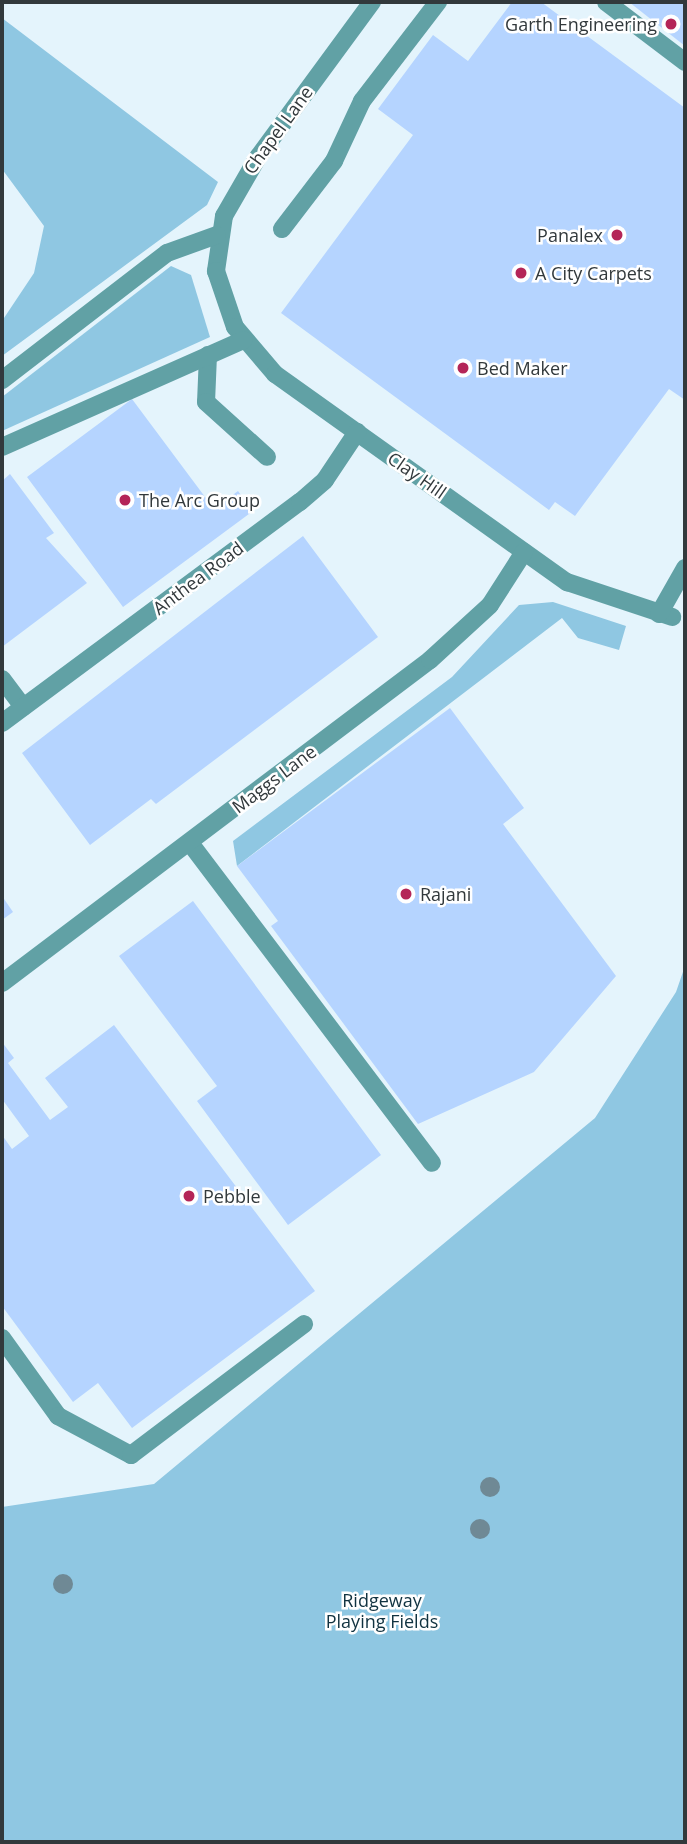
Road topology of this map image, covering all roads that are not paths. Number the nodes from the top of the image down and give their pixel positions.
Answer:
1 (372, 2) edge
2 (438, 2) edge
3 (606, 2) edge
4 (685, 62) edge
5 (282, 229) dead end
6 (217, 235) junction
7 (216, 271) joint
8 (243, 340) junction
9 (208, 355) junction
10 (2, 380) edge
11 (357, 432) junction
12 (2, 447) edge
13 (267, 457) dead end
14 (524, 552) junction
15 (685, 568) edge
16 (2, 679) edge
17 (23, 708) junction
18 (2, 723) edge
19 (190, 842) junction
20 (2, 983) edge
21 (432, 1163) dead end
22 (304, 1324) dead end
23 (2, 1338) edge

1 - 6 street, Chapel Lane
2 - 5 street
3 - 4 street
6 - 7 street, Chapel Lane
6 - 10 street
7 - 8 street, Clay Hill
8 - 9 street
8 - 11 street, Clay Hill
9 - 12 street
9 - 13 street
11 - 14 street, Clay Hill
11 - 17 street, Anthea Road
14 - 15 street, Clay Hill
14 - 19 street, Maggs Lane
16 - 17 street
17 - 18 street, Anthea Road
19 - 20 street, Maggs Lane
19 - 21 street
22 - 23 street

